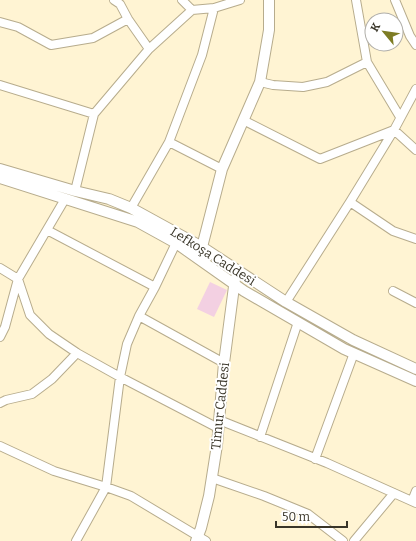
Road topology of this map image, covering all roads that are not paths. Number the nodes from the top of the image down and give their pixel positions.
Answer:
1 (114, 0) edge
2 (182, 0) edge
3 (269, 0) edge
4 (356, 0) edge
5 (395, 0) edge
6 (238, 1) edge
7 (214, 8) junction
8 (192, 10) junction
9 (128, 19) junction
10 (0, 22) edge
11 (416, 45) edge
12 (149, 49) junction
13 (367, 62) junction
14 (260, 82) junction
15 (0, 85) edge
16 (416, 89) edge
17 (94, 114) junction
18 (400, 118) junction
19 (244, 120) junction
20 (394, 130) junction
21 (169, 142) junction
22 (416, 150) edge
23 (0, 169) edge
24 (222, 169) junction
25 (0, 178) edge
26 (75, 191) junction
27 (65, 199) junction
28 (350, 202) junction
29 (131, 208) junction
30 (47, 230) junction
31 (416, 240) edge
32 (176, 243) junction
33 (202, 247) junction
34 (195, 257) junction
35 (0, 268) edge
36 (237, 270) junction
37 (18, 279) junction
38 (235, 285) junction
39 (155, 286) junction
40 (393, 291) dead end
41 (286, 302) junction
42 (416, 303) edge
43 (139, 316) junction
44 (298, 322) junction
45 (3, 325) edge
46 (0, 337) edge
47 (77, 353) junction
48 (354, 353) junction
49 (224, 363) junction
50 (416, 369) edge
51 (120, 377) junction
52 (416, 381) edge
53 (0, 403) edge
54 (219, 424) junction
55 (260, 437) junction
56 (0, 446) edge
57 (315, 459) junction
58 (212, 478) junction
59 (106, 487) junction
60 (416, 491) edge
61 (394, 493) junction
62 (414, 502) edge
63 (200, 539) edge
64 (76, 541) edge
65 (343, 541) edge
66 (354, 541) edge

1 - 9 street
2 - 8 street
3 - 14 street
4 - 13 street
5 - 11 street
6 - 7 street
7 - 8 street
7 - 21 street
8 - 12 street
9 - 10 street
9 - 12 street
12 - 17 street
13 - 14 street
13 - 18 street
14 - 19 street
15 - 17 street
16 - 18 street
17 - 26 street
18 - 20 street
19 - 20 street
19 - 24 street
20 - 22 street
20 - 28 street
21 - 24 street
21 - 29 street
23 - 26 street, Lefkoşa Caddesi
24 - 33 street
25 - 27 street
26 - 29 street, Lefkoşa Caddesi
27 - 30 street
27 - 32 street
28 - 31 street
28 - 41 street
29 - 33 street, Lefkoşa Caddesi
30 - 37 street
30 - 39 street
32 - 34 street
32 - 39 street
33 - 34 street
33 - 36 street, Lefkoşa Caddesi
34 - 38 street
35 - 37 street
36 - 38 street, Timur Caddesi
36 - 41 street, Lefkoşa Caddesi
37 - 45 street
37 - 47 street
38 - 44 street
38 - 49 street, Timur Caddesi
39 - 43 street
40 - 42 street
41 - 50 street, Lefkoşa Caddesi
43 - 49 street
43 - 51 street
44 - 48 street
44 - 55 street
45 - 46 street
47 - 51 street
47 - 53 street
48 - 52 street
48 - 57 street
49 - 54 street, Timur Caddesi
51 - 54 street
51 - 59 street
54 - 55 street
54 - 58 street, Timur Caddesi
55 - 57 street
56 - 59 street
57 - 61 street
58 - 63 street, Timur Caddesi
58 - 65 street
59 - 63 street
59 - 64 street
60 - 62 street
61 - 62 street
61 - 66 street

